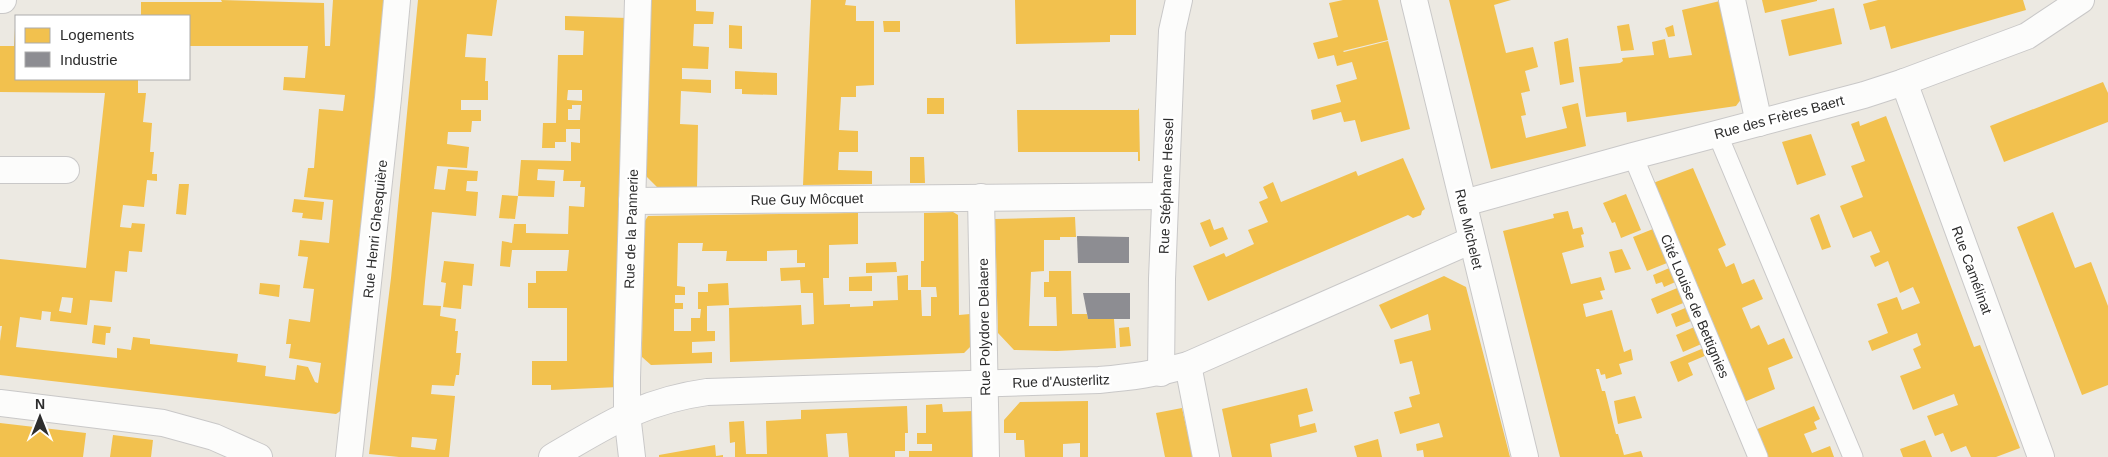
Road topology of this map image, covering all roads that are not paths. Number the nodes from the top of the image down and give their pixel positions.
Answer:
1 (397, 0) edge
2 (638, 0) edge
3 (1179, 0) edge
4 (1414, 0) edge
5 (1732, 0) edge
6 (2081, 0) edge
7 (1904, 82) junction
8 (1758, 123) junction
9 (1717, 133) junction
10 (1633, 156) junction
11 (0, 170) edge
12 (66, 170) dead end
13 (1165, 196) junction
14 (981, 197) junction
15 (632, 201) junction
16 (1464, 203) junction
17 (1472, 240) junction
18 (1188, 366) junction
19 (1161, 373) junction
20 (986, 384) junction
21 (0, 403) edge
22 (627, 414) junction
23 (259, 457) edge
24 (350, 457) edge
25 (552, 457) edge
26 (632, 457) edge
27 (986, 457) edge
28 (1206, 457) edge
29 (1525, 457) edge
30 (1758, 457) edge
31 (1853, 457) edge
32 (2041, 457) edge

1 - 24 street, Rue Henri Ghesquière
2 - 15 street, Rue de la Pannerie
3 - 13 street, Rue Stéphane Hessel
4 - 16 street, Rue Michelet
5 - 8 street
6 - 7 street, Rue des Frères Baert
7 - 8 street, Rue des Frères Baert
7 - 32 street, Rue Camélinat
8 - 9 street, Rue des Frères Baert
9 - 10 street, Rue des Frères Baert
9 - 31 street
10 - 16 street, Rue des Frères Baert
10 - 30 street, Cité Louise de Bettignies
11 - 12 street
13 - 14 street, Rue Guy Môcquet
13 - 19 street, Rue Stéphane Hessel
14 - 15 street, Rue Guy Môcquet
14 - 20 street, Rue Polydore Delaere
15 - 22 street, Rue de la Pannerie
16 - 17 street, Rue Michelet
17 - 18 street, Rue d'Austerlitz
17 - 29 street, Rue Michelet
18 - 19 street, Rue d'Austerlitz
18 - 28 street
19 - 20 street, Rue d'Austerlitz
20 - 22 street, Rue d'Austerlitz
20 - 27 street, Rue Polydore Delaere
21 - 23 street
22 - 25 street, Rue d'Austerlitz
22 - 26 street, Rue de la Pannerie

